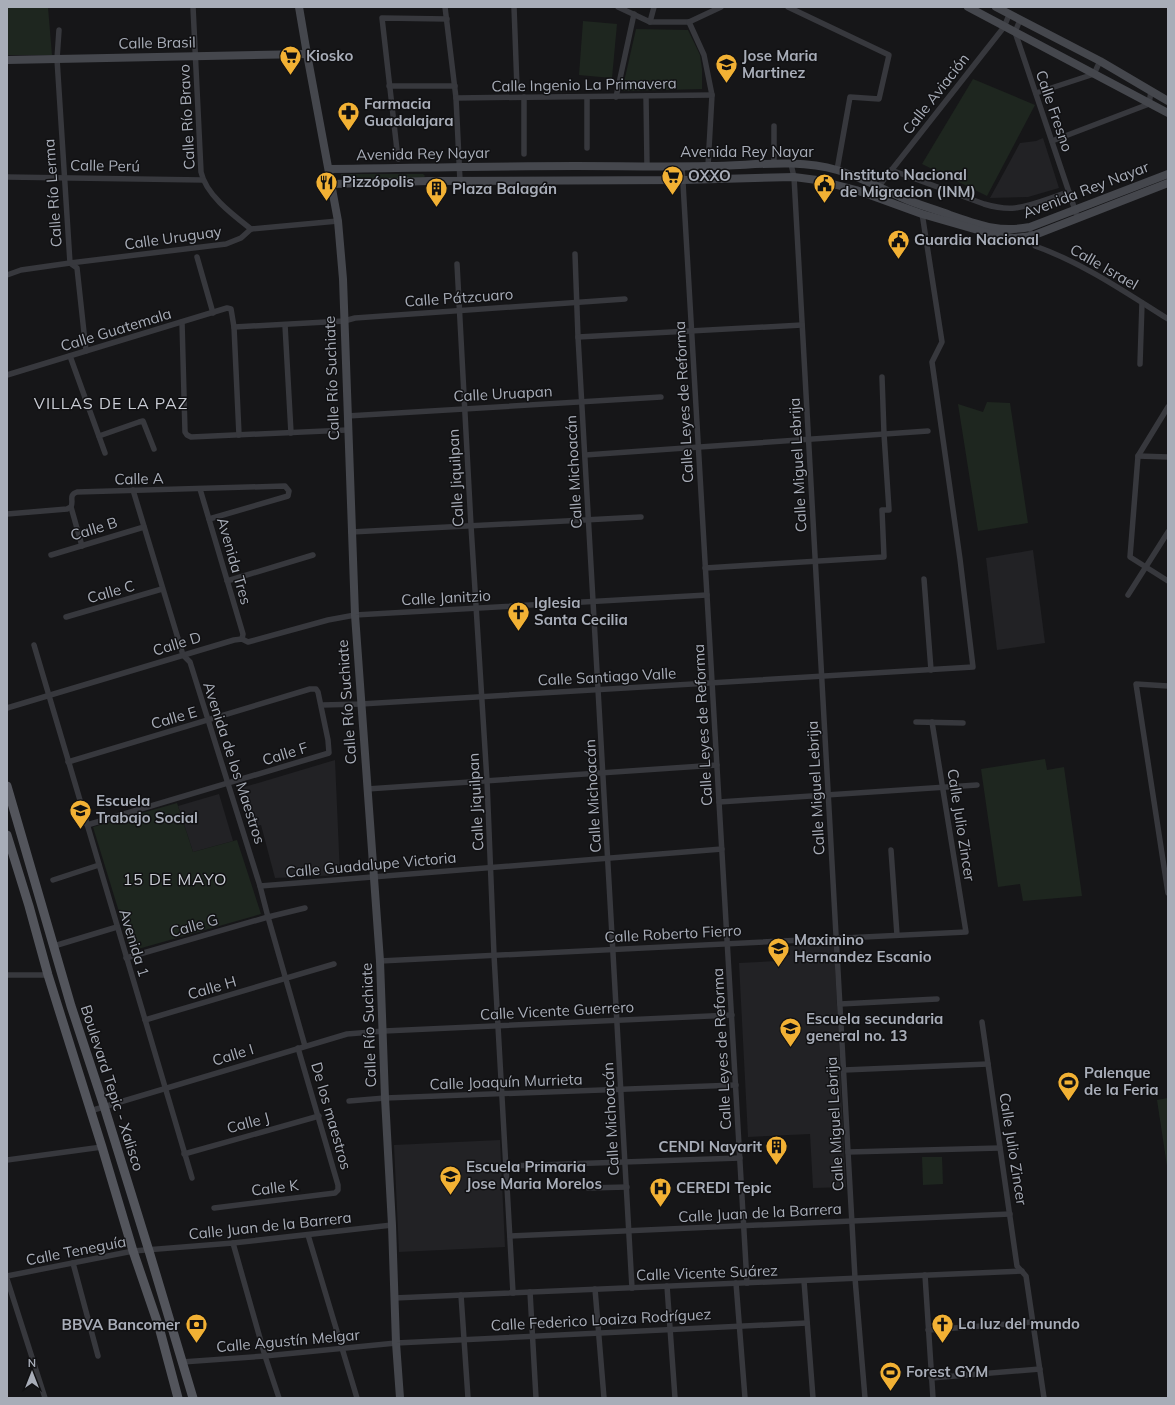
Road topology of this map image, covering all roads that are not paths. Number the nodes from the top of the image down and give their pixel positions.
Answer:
1 (193, 7) edge
2 (299, 7) edge
3 (445, 7) edge
4 (514, 7) edge
5 (618, 7) edge
6 (654, 7) edge
7 (721, 7) edge
8 (788, 7) edge
9 (968, 7) edge
10 (996, 7) edge
11 (634, 14) junction
12 (1010, 15) junction
13 (447, 19) junction
14 (1020, 20) junction
15 (650, 22) junction
16 (689, 22) junction
17 (1004, 26) junction
18 (58, 30) dead end
19 (1015, 32) junction
20 (307, 54) junction
21 (196, 56) junction
22 (57, 59) junction
23 (7, 60) edge
24 (1100, 62) junction
25 (1094, 74) junction
26 (389, 86) junction
27 (455, 86) junction
28 (517, 88) dead end
29 (1151, 91) junction
30 (1036, 93) junction
31 (712, 95) junction
32 (646, 96) junction
33 (524, 97) junction
34 (586, 97) junction
35 (616, 97) junction
36 (456, 98) junction
37 (1168, 101) edge
38 (1149, 104) junction
39 (1168, 113) edge
40 (774, 126) dead end
41 (1052, 141) junction
42 (587, 148) dead end
43 (524, 154) dead end
44 (398, 159) dead end
45 (774, 164) junction
46 (791, 164) junction
47 (647, 166) junction
48 (682, 166) junction
49 (708, 166) junction
50 (427, 168) junction
51 (459, 168) junction
52 (329, 169) junction
53 (837, 170) junction
54 (891, 170) junction
55 (1168, 174) edge
56 (7, 177) edge
57 (64, 177) junction
58 (794, 177) junction
59 (203, 180) junction
60 (683, 180) junction
61 (428, 181) junction
62 (460, 181) junction
63 (1168, 183) edge
64 (332, 184) junction
65 (879, 186) junction
66 (1069, 192) junction
67 (878, 198) junction
68 (921, 204) junction
69 (1075, 210) junction
70 (922, 214) junction
71 (1078, 218) junction
72 (338, 221) junction
73 (1030, 227) junction
74 (251, 229) junction
75 (1032, 236) junction
76 (575, 254) dead end
77 (197, 257) dead end
78 (70, 263) junction
79 (457, 264) dead end
80 (7, 275) edge
81 (625, 299) dead end
82 (577, 302) junction
83 (1142, 303) junction
84 (459, 310) junction
85 (213, 313) junction
86 (1168, 320) edge
87 (344, 321) junction
88 (182, 322) junction
89 (285, 325) junction
90 (802, 325) junction
91 (234, 327) junction
92 (691, 331) junction
93 (578, 336) junction
94 (86, 351) junction
95 (70, 356) junction
96 (1140, 364) dead end
97 (7, 375) edge
98 (882, 377) dead end
99 (661, 397) dead end
100 (582, 402) junction
101 (1168, 407) edge
102 (465, 409) junction
103 (347, 416) junction
104 (347, 430) junction
105 (928, 431) dead end
106 (291, 432) junction
107 (884, 434) junction
108 (239, 435) junction
109 (99, 436) junction
110 (809, 439) junction
111 (698, 447) junction
112 (154, 449) dead end
113 (105, 453) dead end
114 (585, 455) junction
115 (1138, 456) junction
116 (1168, 456) edge
117 (200, 489) junction
118 (132, 490) junction
119 (71, 507) junction
120 (7, 514) edge
121 (641, 517) dead end
122 (209, 519) junction
123 (589, 519) junction
124 (471, 526) junction
125 (144, 527) junction
126 (351, 532) junction
127 (1168, 532) edge
128 (82, 546) junction
129 (51, 555) dead end
130 (313, 555) dead end
131 (815, 560) junction
132 (1146, 567) junction
133 (705, 568) junction
134 (924, 579) dead end
135 (227, 581) junction
136 (1168, 581) edge
137 (162, 589) junction
138 (707, 595) junction
139 (1128, 595) dead end
140 (594, 601) junction
141 (477, 608) junction
142 (355, 615) junction
143 (66, 617) dead end
144 (242, 639) junction
145 (34, 645) dead end
146 (183, 654) junction
147 (932, 670) junction
148 (822, 676) junction
149 (712, 683) junction
150 (1168, 686) edge
151 (599, 690) junction
152 (48, 695) junction
153 (482, 697) junction
154 (361, 704) junction
155 (322, 705) junction
156 (7, 708) edge
157 (207, 721) junction
158 (916, 722) dead end
159 (932, 722) junction
160 (963, 723) dead end
161 (329, 753) joint
162 (68, 762) junction
163 (717, 765) junction
164 (603, 773) junction
165 (487, 781) junction
166 (228, 784) junction
167 (977, 785) dead end
168 (7, 786) edge
169 (942, 788) junction
170 (367, 789) junction
171 (828, 795) junction
172 (719, 802) junction
173 (87, 825) junction
174 (7, 835) edge
175 (722, 850) junction
176 (891, 850) dead end
177 (608, 858) junction
178 (99, 866) junction
179 (491, 867) junction
180 (374, 876) junction
181 (53, 880) dead end
182 (260, 886) junction
183 (1168, 893) edge
184 (29, 906) junction
185 (305, 908) dead end
186 (268, 917) junction
187 (117, 927) junction
188 (966, 932) joint
189 (897, 935) junction
190 (836, 938) junction
191 (728, 944) junction
192 (54, 946) junction
193 (613, 949) junction
194 (494, 955) junction
195 (126, 958) junction
196 (380, 961) junction
197 (334, 964) dead end
198 (7, 975) edge
199 (48, 975) junction
200 (285, 978) junction
201 (937, 999) dead end
202 (840, 1004) junction
203 (71, 1006) junction
204 (732, 1015) junction
205 (145, 1020) junction
206 (617, 1020) junction
207 (982, 1022) dead end
208 (498, 1025) junction
209 (384, 1031) junction
210 (305, 1046) junction
211 (298, 1048) junction
212 (988, 1064) junction
213 (844, 1070) junction
214 (736, 1085) junction
215 (165, 1088) junction
216 (621, 1089) junction
217 (501, 1095) junction
218 (385, 1098) junction
219 (349, 1101) dead end
220 (104, 1106) junction
221 (90, 1111) junction
222 (319, 1116) junction
223 (102, 1147) junction
224 (1000, 1148) junction
225 (848, 1152) junction
226 (184, 1154) junction
227 (740, 1158) junction
228 (7, 1160) edge
229 (625, 1162) junction
230 (507, 1166) junction
231 (124, 1171) junction
232 (192, 1178) dead end
233 (627, 1187) junction
234 (588, 1188) dead end
235 (338, 1190) joint
236 (214, 1208) dead end
237 (1010, 1214) junction
238 (852, 1221) junction
239 (392, 1225) junction
240 (744, 1225) junction
241 (629, 1231) junction
242 (308, 1235) junction
243 (510, 1236) junction
244 (233, 1243) junction
245 (133, 1251) junction
246 (149, 1251) junction
247 (73, 1264) junction
248 (1024, 1274) junction
249 (925, 1275) junction
250 (7, 1278) edge
251 (855, 1278) junction
252 (804, 1281) junction
253 (747, 1283) junction
254 (736, 1284) junction
255 (667, 1286) junction
256 (632, 1288) junction
257 (595, 1290) junction
258 (530, 1292) junction
259 (513, 1293) junction
260 (461, 1295) junction
261 (394, 1298) junction
262 (1033, 1322) junction
263 (807, 1323) junction
264 (158, 1326) junction
265 (739, 1326) junction
266 (670, 1329) junction
267 (928, 1330) junction
268 (598, 1332) junction
269 (533, 1335) junction
270 (463, 1339) junction
271 (396, 1343) junction
272 (341, 1348) junction
273 (98, 1356) dead end
274 (265, 1356) junction
275 (182, 1362) junction
276 (1040, 1369) junction
277 (932, 1378) junction
278 (45, 1398) edge
279 (178, 1398) edge
280 (193, 1398) edge
281 (279, 1398) edge
282 (356, 1398) edge
283 (400, 1398) edge
284 (468, 1398) edge
285 (536, 1398) edge
286 (604, 1398) edge
287 (675, 1398) edge
288 (744, 1398) edge
289 (813, 1398) edge
290 (865, 1398) edge
291 (933, 1398) edge
292 (1044, 1398) edge

1 - 21 street, Calle Río Bravo
2 - 20 main road, Calle Río Suchiate
3 - 13 street
4 - 28 street
5 - 11 street
6 - 15 street
7 - 16 street
8 - 53 street
9 - 17 main road
10 - 12 main road
11 - 15 street
11 - 35 street
12 - 14 main road
12 - 17 street, Calle Aviación
13 - 26 street
13 - 27 street
14 - 19 street
14 - 24 main road
15 - 16 street
16 - 31 street
17 - 19 main road
17 - 54 street, Calle Aviación
18 - 22 street, Calle Río Lerma
19 - 25 main road
19 - 30 street, Calle Fresno
20 - 21 main road, Calle Brasil
20 - 52 main road, Calle Río Suchiate
21 - 22 main road, Calle Brasil
21 - 59 street, Calle Río Bravo
22 - 23 main road, Calle Brasil
22 - 57 street, Calle Río Lerma
24 - 25 street
24 - 29 main road
25 - 30 street
25 - 38 main road
26 - 27 street
26 - 44 street
27 - 36 street
29 - 37 main road
29 - 38 street
30 - 41 street, Calle Fresno
31 - 32 street, Calle Ingenio La Primavera
31 - 49 street
32 - 35 street, Calle Ingenio La Primavera
32 - 47 street
33 - 34 street, Calle Ingenio La Primavera
33 - 36 street, Calle Ingenio La Primavera
33 - 43 street
34 - 35 street, Calle Ingenio La Primavera
34 - 42 street
36 - 51 street
38 - 39 main road
38 - 41 street
40 - 45 street
41 - 66 street, Calle Fresno
45 - 46 main road, Avenida Rey Nayar
45 - 49 main road, Avenida Rey Nayar
46 - 53 main road, Avenida Rey Nayar
46 - 58 street, Calle Miguel Lebrija
47 - 48 main road, Avenida Rey Nayar
47 - 51 main road, Avenida Rey Nayar
48 - 49 main road, Avenida Rey Nayar
48 - 60 street, Calle Leyes de Reforma
50 - 51 main road, Avenida Rey Nayar
50 - 52 main road, Avenida Rey Nayar
50 - 61 main road
51 - 62 street
52 - 64 main road, Calle Río Suchiate
53 - 65 main road, Avenida Rey Nayar
54 - 65 street, Calle Aviación
54 - 66 street, Avenida Rey Nayar
55 - 69 main road, Avenida Rey Nayar
56 - 57 street, Calle Perú
57 - 59 street, Calle Perú
57 - 78 street, Calle Río Lerma
58 - 60 main road, Avenida Rey Nayar
58 - 67 main road, Avenida Rey Nayar
58 - 90 street, Calle Miguel Lebrija
59 - 74 street, Calle Río Bravo
60 - 62 main road, Avenida Rey Nayar
60 - 92 street, Calle Leyes de Reforma
61 - 62 main road, Avenida Rey Nayar
61 - 64 main road, Avenida Rey Nayar
63 - 71 main road, Avenida Rey Nayar
64 - 72 main road, Calle Río Suchiate
65 - 67 street
65 - 68 main road, Avenida Rey Nayar
66 - 69 street, Calle Fresno
67 - 70 main road, Avenida Rey Nayar
68 - 70 street
68 - 73 main road, Avenida Rey Nayar
69 - 71 street, Calle Fresno
69 - 73 main road, Avenida Rey Nayar
70 - 75 main road, Avenida Rey Nayar
70 - 147 street, Calle Santiago Valle
71 - 75 main road, Avenida Rey Nayar
72 - 74 street
72 - 87 main road, Calle Río Suchiate
73 - 75 street
74 - 78 street, Calle Uruguay
75 - 83 street, Calle Israel
76 - 82 street, Calle Michoacán
77 - 85 street
78 - 80 street, Calle Uruguay
78 - 94 street, Calle Río Lerma
79 - 84 street, Calle Jiquilpan
81 - 82 street, Calle Pátzcuaro
82 - 84 street, Calle Pátzcuaro
82 - 93 street, Calle Michoacán
83 - 86 street, Calle Israel
83 - 96 street
84 - 87 street, Calle Pátzcuaro
84 - 102 street, Calle Jiquilpan
85 - 88 street, Calle Guatemala
85 - 91 street, Calle Guatemala
87 - 89 street
87 - 103 main road, Calle Río Suchiate
88 - 94 street, Calle Guatemala
88 - 108 street
89 - 91 street
89 - 106 street
90 - 92 street
90 - 110 street, Calle Miguel Lebrija
91 - 108 street
92 - 93 street
92 - 111 street, Calle Leyes de Reforma
93 - 100 street, Calle Michoacán
94 - 95 street, Calle Guatemala
95 - 97 street, Calle Guatemala
95 - 109 street
98 - 107 street
99 - 100 street, Calle Uruapan
100 - 102 street, Calle Uruapan
100 - 114 street, Calle Michoacán
101 - 115 street
102 - 103 street, Calle Uruapan
102 - 124 street, Calle Jiquilpan
103 - 104 main road, Calle Río Suchiate
104 - 106 street
104 - 126 main road, Calle Río Suchiate
105 - 107 street
106 - 108 street
107 - 110 street
107 - 131 street
109 - 112 street
109 - 113 street
110 - 111 street
110 - 131 street, Calle Miguel Lebrija
111 - 114 street
111 - 133 street, Calle Leyes de Reforma
114 - 123 street, Calle Michoacán
115 - 116 street
115 - 132 street
117 - 118 street, Calle A
117 - 122 street, Avenida Tres
117 - 122 street, Calle A
118 - 119 street, Calle A
118 - 125 street, Avenida de los Maestros
119 - 120 street
119 - 128 street
121 - 123 street
122 - 135 street, Avenida Tres
123 - 124 street
123 - 140 street, Calle Michoacán
124 - 126 street
124 - 141 street, Calle Jiquilpan
125 - 128 street, Calle B
125 - 137 street, Avenida de los Maestros
126 - 142 main road, Calle Río Suchiate
127 - 132 street
128 - 129 street, Calle B
130 - 135 street
131 - 133 street
131 - 148 street, Calle Miguel Lebrija
132 - 136 street
132 - 139 street
133 - 138 street, Calle Leyes de Reforma
134 - 147 street
135 - 144 street, Avenida Tres
137 - 143 street, Calle C
137 - 146 street, Avenida de los Maestros
138 - 140 street, Calle Janitzio
138 - 149 street, Calle Leyes de Reforma
140 - 141 street, Calle Janitzio
140 - 151 street, Calle Michoacán
141 - 142 street, Calle Janitzio
141 - 153 street, Calle Jiquilpan
142 - 144 street, Calle D
142 - 154 main road, Calle Río Suchiate
144 - 146 street, Calle D
145 - 152 street, Avenida 1
146 - 152 street, Calle D
146 - 157 street, Avenida de los Maestros
147 - 148 street, Calle Santiago Valle
148 - 149 street, Calle Santiago Valle
148 - 171 street, Calle Miguel Lebrija
149 - 151 street, Calle Santiago Valle
149 - 163 street, Calle Leyes de Reforma
150 - 183 street
151 - 153 street, Calle Santiago Valle
151 - 164 street, Calle Michoacán
152 - 156 street, Calle D
152 - 162 street, Avenida 1
153 - 154 street, Calle Santiago Valle
153 - 165 street, Calle Jiquilpan
154 - 155 street
154 - 170 main road, Calle Río Suchiate
155 - 157 street, Calle E
155 - 161 street, Calle E
157 - 162 street, Calle E
157 - 166 street, Avenida de los Maestros
158 - 159 street
159 - 160 street
159 - 169 street, Calle Julio Zincer
161 - 166 street, Calle F
162 - 173 street, Avenida 1
163 - 164 street
163 - 172 street, Calle Leyes de Reforma
164 - 165 street
164 - 177 street, Calle Michoacán
165 - 170 street
165 - 179 street, Calle Jiquilpan
166 - 173 street, Calle F
166 - 182 street, Avenida de los Maestros
167 - 169 street
168 - 192 main road, Boulevard Tepic - Xalisco
169 - 171 street
169 - 188 street, Calle Julio Zincer
170 - 180 main road, Calle Río Suchiate
171 - 172 street
171 - 190 street, Calle Miguel Lebrija
172 - 175 street, Calle Leyes de Reforma
173 - 178 street, Avenida 1
174 - 184 main road, Boulevard Tepic - Xalisco
175 - 177 street, Calle Guadalupe Victoria
175 - 191 street, Calle Leyes de Reforma
176 - 189 street
177 - 179 street, Calle Guadalupe Victoria
177 - 193 street, Calle Michoacán
178 - 181 street
178 - 187 street, Avenida 1
179 - 180 street, Calle Guadalupe Victoria
179 - 194 street, Calle Jiquilpan
180 - 182 street, Calle Guadalupe Victoria
180 - 196 main road, Calle Río Suchiate
182 - 186 street, Avenida de los Maestros
184 - 192 main road
184 - 199 main road, Boulevard Tepic - Xalisco
185 - 186 street, Calle G
186 - 195 street, Calle G
186 - 200 street, Avenida de los Maestros
187 - 192 street
187 - 195 street, Avenida 1
188 - 189 street, Calle Roberto Fierro
189 - 190 street, Calle Roberto Fierro
190 - 191 street, Calle Roberto Fierro
190 - 202 street, Calle Miguel Lebrija
191 - 193 street, Calle Roberto Fierro
191 - 204 street, Calle Leyes de Reforma
192 - 203 main road, Boulevard Tepic - Xalisco
193 - 194 street, Calle Roberto Fierro
193 - 206 street, Calle Michoacán
194 - 196 street, Calle Roberto Fierro
194 - 208 street, Calle Jiquilpan
195 - 205 street, Avenida 1
196 - 209 main road, Calle Río Suchiate
197 - 200 street, Calle H
198 - 199 street
199 - 203 main road
199 - 221 main road, Boulevard Tepic - Xalisco
200 - 205 street, Calle H
200 - 210 street, Avenida de los Maestros
201 - 202 street
202 - 213 street, Calle Miguel Lebrija
203 - 220 main road, Boulevard Tepic - Xalisco
204 - 206 street, Calle Vicente Guerrero
204 - 214 street, Calle Leyes de Reforma
205 - 215 street, Avenida 1
206 - 208 street, Calle Vicente Guerrero
206 - 216 street, Calle Michoacán
207 - 212 street, Calle Julio Zincer
208 - 209 street, Calle Vicente Guerrero
208 - 217 street, Calle Jiquilpan
209 - 210 street, Calle I
209 - 218 main road, Calle Río Suchiate
210 - 211 street, Calle I
211 - 215 street, Calle I
211 - 222 street, De los maestros
212 - 213 street
212 - 224 street, Calle Julio Zincer
213 - 225 street, Calle Miguel Lebrija
214 - 216 street, Calle Joaquín Murrieta
214 - 227 street, Calle Leyes de Reforma
215 - 220 street, Calle I
215 - 226 street, Avenida 1
216 - 217 street, Calle Joaquín Murrieta
216 - 229 street, Calle Michoacán
217 - 218 street, Calle Joaquín Murrieta
217 - 230 street, Calle Jiquilpan
218 - 219 street, Calle Joaquín Murrieta
218 - 239 main road, Calle Río Suchiate
220 - 221 street, Calle I
220 - 231 main road, Boulevard Tepic - Xalisco
221 - 223 main road, Boulevard Tepic - Xalisco
222 - 226 street, Calle J
222 - 235 street, De los maestros
223 - 228 street
223 - 231 main road
223 - 245 main road, Boulevard Tepic - Xalisco
224 - 225 street
224 - 237 street, Calle Julio Zincer
225 - 238 street, Calle Miguel Lebrija
226 - 232 street, Avenida 1
227 - 229 street
227 - 240 street, Calle Leyes de Reforma
229 - 230 street
229 - 233 street, Calle Michoacán
230 - 243 street, Calle Jiquilpan
231 - 246 main road, Boulevard Tepic - Xalisco
233 - 234 street
233 - 241 street, Calle Michoacán
235 - 236 street, Calle K
237 - 238 street, Calle Juan de la Barrera
237 - 248 street, Calle Julio Zincer
238 - 240 street, Calle Juan de la Barrera
238 - 251 street, Calle Miguel Lebrija
239 - 242 street, Calle Juan de la Barrera
239 - 261 main road, Calle Río Suchiate
240 - 241 street, Calle Juan de la Barrera
240 - 253 street, Calle Leyes de Reforma
241 - 243 street, Calle Juan de la Barrera
241 - 256 street, Calle Michoacán
242 - 244 street, Calle Juan de la Barrera
242 - 272 street
243 - 259 street, Calle Jiquilpan
244 - 246 street, Calle Juan de la Barrera
244 - 274 street
245 - 246 street, Calle Teneguía
245 - 247 street, Calle Teneguía
245 - 264 main road, Boulevard Tepic - Xalisco
246 - 275 main road, Boulevard Tepic - Xalisco
247 - 250 street, Calle Teneguía
247 - 273 street
248 - 249 street, Calle Vicente Suárez
248 - 262 street, Calle Julio Zincer
249 - 251 street, Calle Vicente Suárez
249 - 267 street
250 - 278 street
251 - 252 street, Calle Vicente Suárez
251 - 290 street, Calle Miguel Lebrija
252 - 253 street, Calle Vicente Suárez
252 - 263 street
253 - 254 street, Calle Vicente Suárez
254 - 255 street, Calle Vicente Suárez
254 - 265 street
255 - 256 street, Calle Vicente Suárez
255 - 266 street
256 - 257 street, Calle Vicente Suárez
257 - 258 street, Calle Vicente Suárez
257 - 268 street
258 - 259 street, Calle Vicente Suárez
258 - 269 street
259 - 260 street, Calle Vicente Suárez
260 - 261 street, Calle Vicente Suárez
260 - 270 street
261 - 271 main road, Calle Río Suchiate
262 - 267 street
262 - 276 street, Calle Julio Zincer
263 - 265 street, Calle Federico Loaiza Rodríguez
263 - 289 street
264 - 275 main road
264 - 279 main road, Boulevard Tepic - Xalisco
265 - 266 street, Calle Federico Loaiza Rodríguez
265 - 288 street
266 - 268 street, Calle Federico Loaiza Rodríguez
266 - 287 street
267 - 277 street
268 - 269 street, Calle Federico Loaiza Rodríguez
268 - 286 street
269 - 270 street, Calle Federico Loaiza Rodríguez
269 - 285 street
270 - 271 street, Calle Federico Loaiza Rodríguez
270 - 284 street
271 - 272 street, Calle Agustín Melgar
271 - 283 main road, Calle Río Suchiate
272 - 274 street, Calle Agustín Melgar
272 - 282 street
274 - 275 street, Calle Agustín Melgar
274 - 281 street
275 - 280 main road, Boulevard Tepic - Xalisco
276 - 277 street
276 - 292 street, Calle Julio Zincer
277 - 291 street

